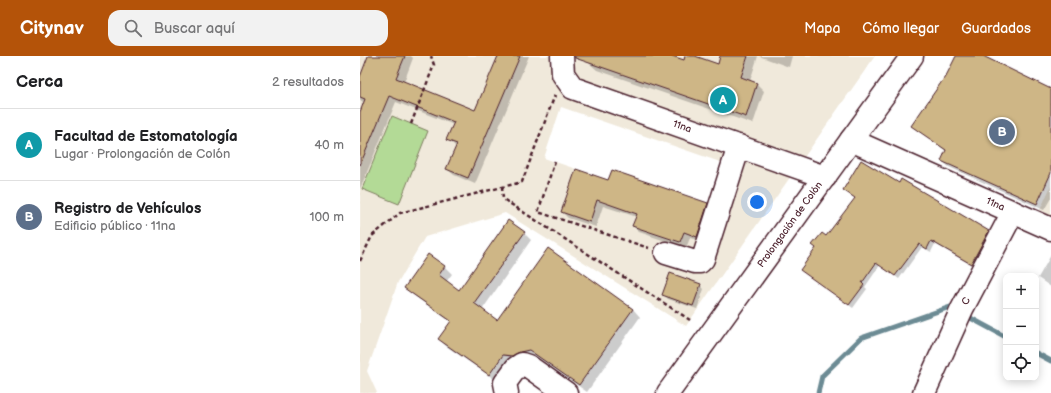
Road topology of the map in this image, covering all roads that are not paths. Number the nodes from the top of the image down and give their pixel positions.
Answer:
1 (912, 56) edge
2 (562, 65) edge
3 (851, 140) junction
4 (738, 146) junction
5 (825, 177) junction
6 (1013, 212) junction
7 (1051, 229) edge
8 (666, 253) road end
9 (507, 393) edge
10 (566, 393) edge
11 (668, 393) edge
12 (924, 393) edge

1 - 3 main road, Prolongación de Colón
2 - 4 main road, 11na
3 - 5 main road, Prolongación de Colón
3 - 6 main road, 11na
4 - 5 main road, 11na
4 - 8 main road
5 - 11 main road, Prolongación de Colón
6 - 7 main road, 11na
6 - 12 main road, C
9 - 10 main road

